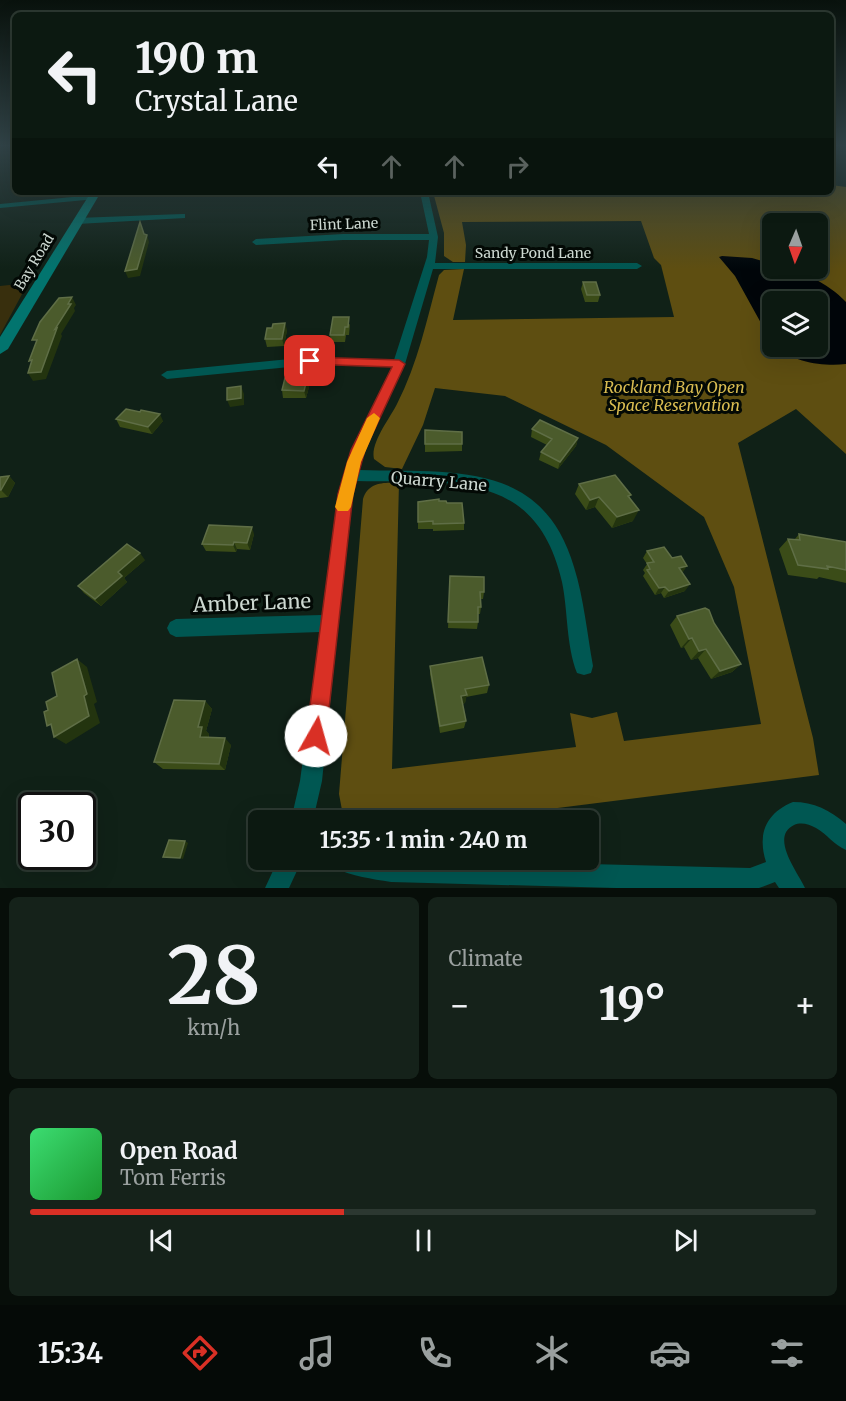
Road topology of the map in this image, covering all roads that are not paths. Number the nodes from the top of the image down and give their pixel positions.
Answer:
1 (87, 195) edge
2 (94, 195) edge
3 (425, 195) edge
4 (0, 206) edge
5 (182, 216) dead end
6 (77, 221) junction
7 (434, 237) junction
8 (256, 242) dead end
9 (430, 266) junction
10 (637, 266) dead end
11 (0, 350) edge
12 (399, 364) junction
13 (168, 375) dead end
14 (350, 475) junction
15 (330, 623) junction
16 (176, 628) dead end
17 (584, 666) dead end
18 (304, 810) edge
19 (846, 839) edge
20 (780, 868) junction
21 (285, 870) edge
22 (391, 870) edge
23 (277, 888) edge
24 (794, 888) edge

1 - 4 street
2 - 6 main road, Bay Road
3 - 7 street
5 - 6 street
6 - 11 main road, Bay Road
7 - 8 street, Flint Lane
7 - 9 street
9 - 10 street, Sandy Pond Lane
9 - 12 street
12 - 13 street
12 - 14 street
14 - 15 street
14 - 17 street, Quarry Lane
15 - 16 street, Amber Lane
15 - 18 street
19 - 20 street
20 - 22 street
20 - 24 street
21 - 23 street

